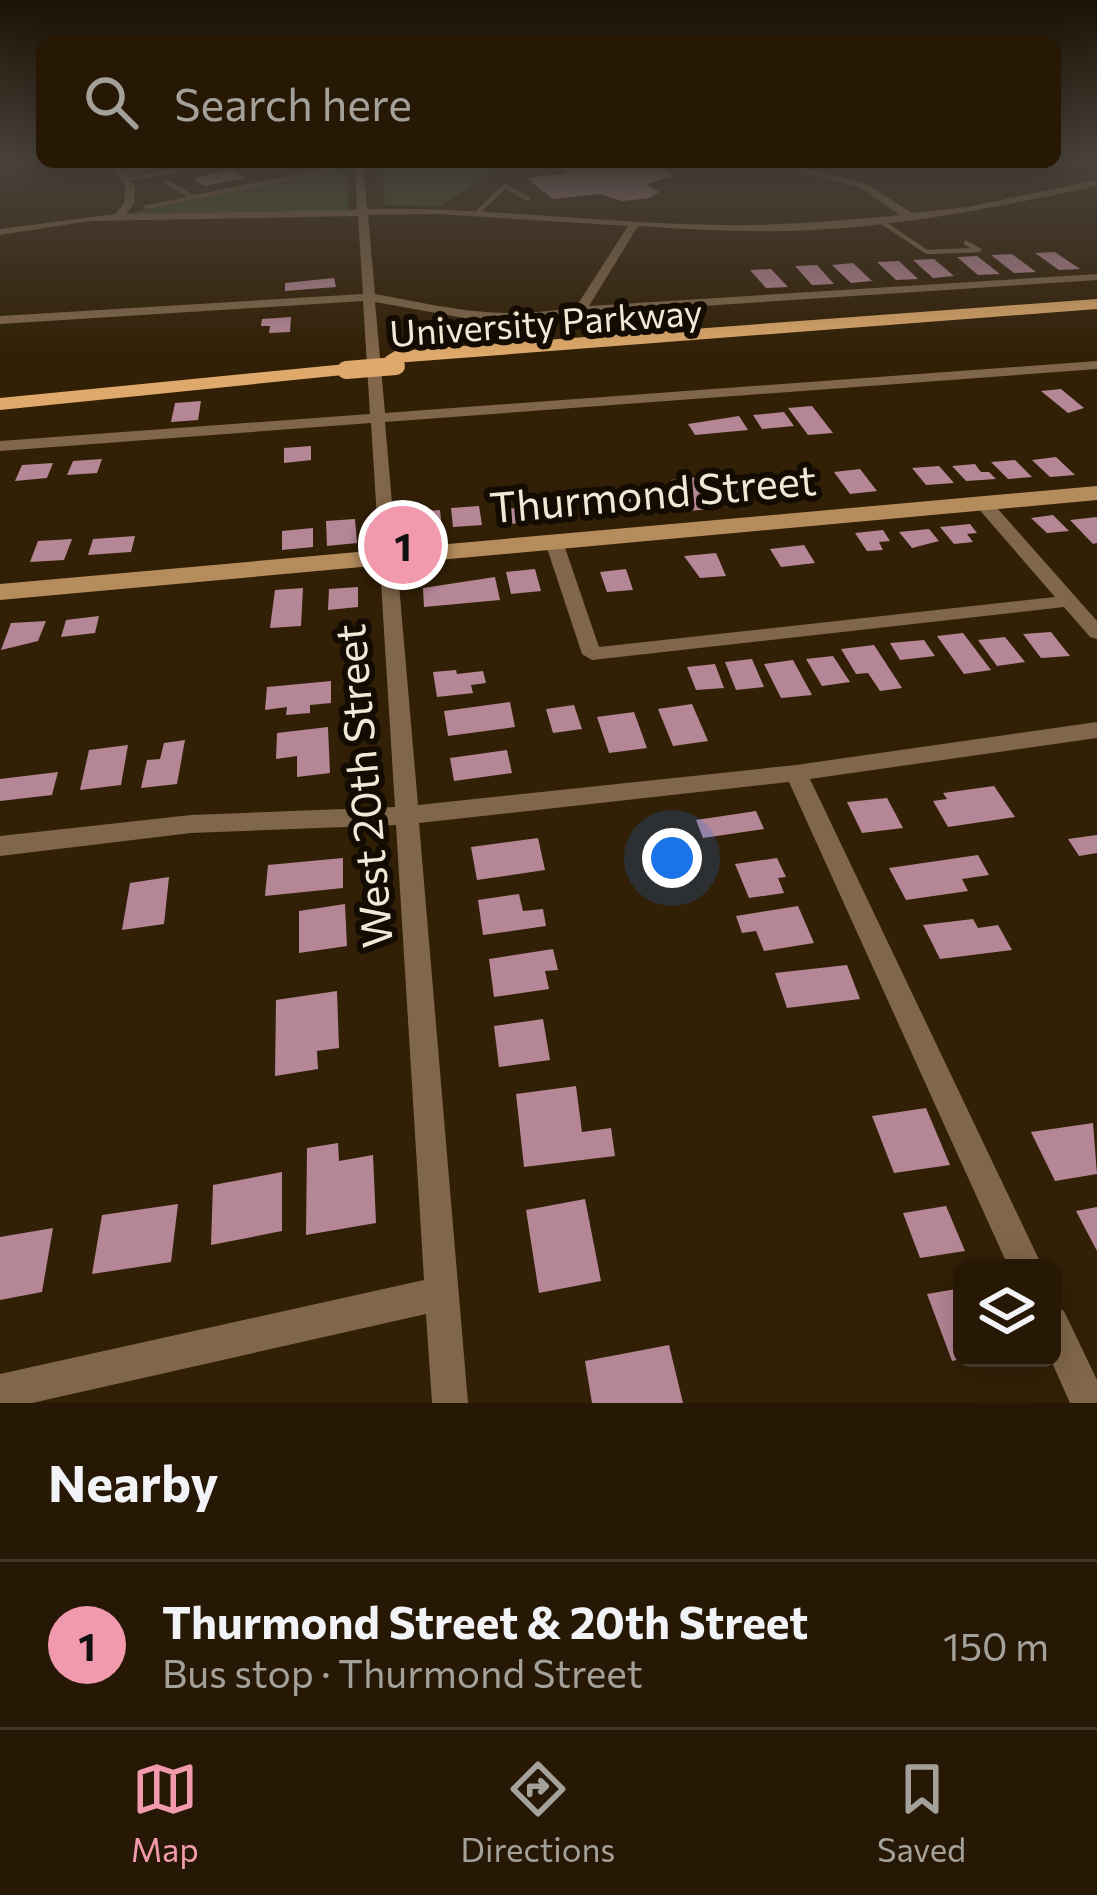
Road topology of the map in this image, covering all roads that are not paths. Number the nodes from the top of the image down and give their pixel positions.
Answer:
1 (56, 224) edge
2 (362, 224) edge
3 (634, 224) edge
4 (665, 224) edge
5 (827, 224) edge
6 (886, 224) edge
7 (0, 232) edge
8 (965, 243) dead end
9 (1097, 277) edge
10 (369, 297) junction
11 (1097, 304) edge
12 (580, 310) junction
13 (1097, 314) edge
14 (0, 320) edge
15 (396, 362) junction
16 (346, 365) junction
17 (1097, 365) edge
18 (0, 391) edge
19 (0, 404) edge
20 (377, 418) junction
21 (0, 446) edge
22 (1097, 493) edge
23 (984, 504) junction
24 (554, 542) junction
25 (386, 556) junction
26 (0, 592) edge
27 (1069, 601) junction
28 (1097, 633) edge
29 (1097, 730) edge
30 (796, 773) junction
31 (410, 814) junction
32 (0, 846) edge
33 (1022, 1259) edge
34 (444, 1293) junction
35 (1061, 1342) edge
36 (0, 1392) edge
37 (450, 1403) edge
38 (1089, 1403) edge

1 - 7 street
2 - 10 street, West 20th Street
3 - 12 street
4 - 5 street
6 - 8 lane
9 - 12 street
10 - 12 street
10 - 14 street
10 - 20 street, West 20th Street
11 - 15 main road, University Parkway
13 - 15 main road, University Parkway
15 - 16 main road, University Parkway, bridge
16 - 18 main road, University Parkway
16 - 19 main road, University Parkway
17 - 20 street
20 - 21 street
20 - 25 street, West 20th Street
22 - 23 street, Thurmond Street
23 - 24 street, Thurmond Street
23 - 27 street
24 - 25 street, Thurmond Street
24 - 27 street
25 - 26 street, Thurmond Street
25 - 31 street, West 20th Street
27 - 28 street
29 - 30 street
30 - 31 street
30 - 33 street
31 - 32 street
31 - 34 street, West 20th Street
34 - 36 street
34 - 37 street, West 20th Street
35 - 38 street

